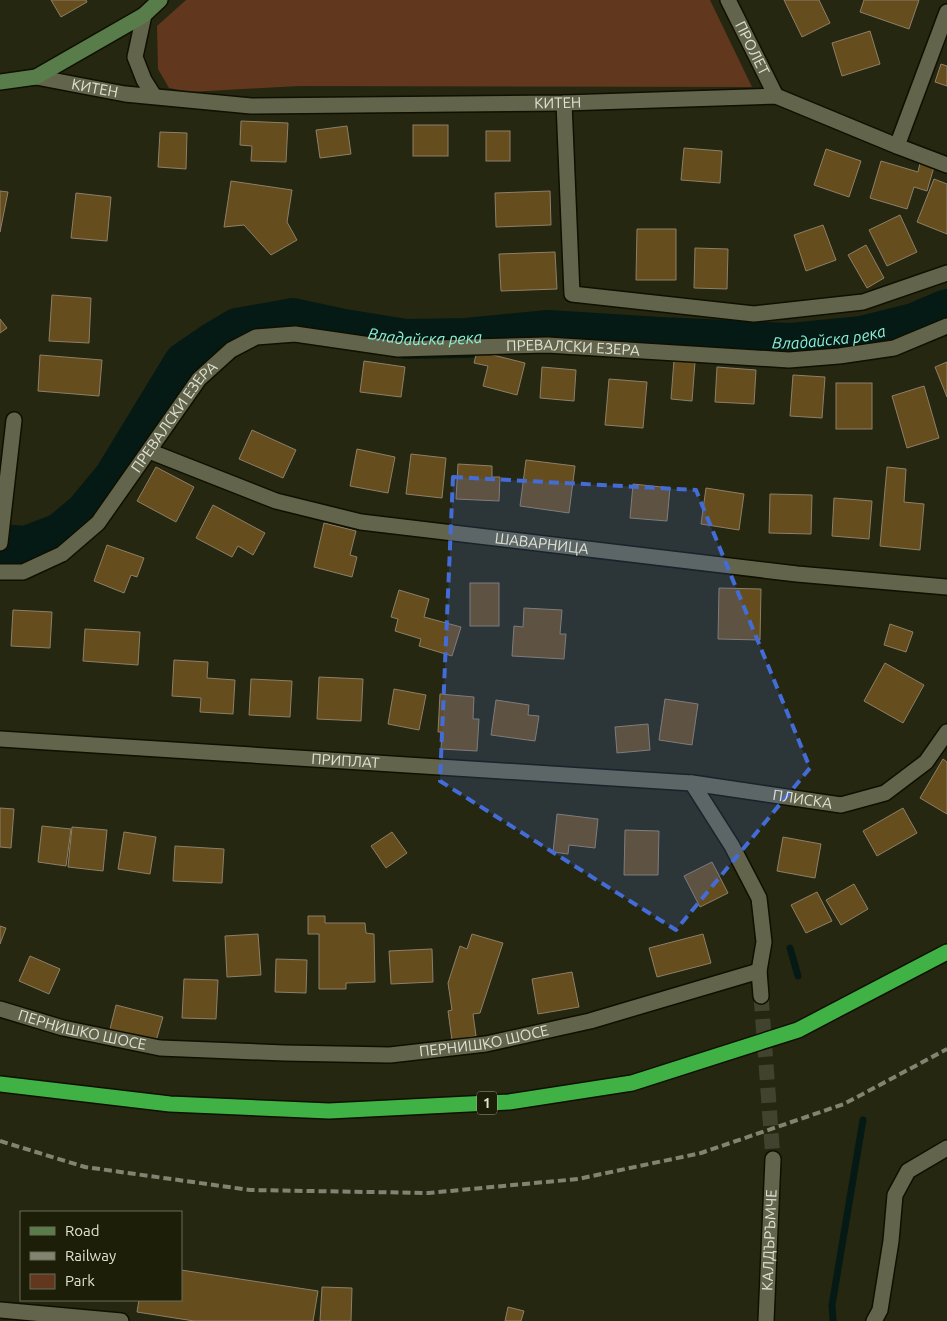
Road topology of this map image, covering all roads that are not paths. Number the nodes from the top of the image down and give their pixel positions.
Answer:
1 (160, 0) edge
2 (728, 0) edge
3 (947, 12) edge
4 (144, 15) junction
5 (36, 77) junction
6 (0, 82) edge
7 (154, 96) junction
8 (776, 96) junction
9 (564, 104) junction
10 (897, 146) junction
11 (947, 165) edge
12 (947, 273) edge
13 (947, 326) edge
14 (14, 420) dead end
15 (149, 451) junction
16 (0, 543) edge
17 (0, 572) edge
18 (947, 587) edge
19 (947, 732) edge
20 (0, 739) edge
21 (692, 783) junction
22 (947, 952) edge
23 (759, 971) junction
24 (761, 996) tunnel mouth
25 (0, 1009) edge
26 (0, 1084) edge
27 (947, 1148) edge
28 (773, 1159) tunnel mouth
29 (0, 1310) edge
30 (120, 1321) edge
31 (766, 1321) edge
32 (874, 1321) edge

1 - 4 street
2 - 8 street, ПРОЛЕТ
3 - 10 street
4 - 5 street
4 - 7 street
5 - 6 street
5 - 7 street, КИТЕН
7 - 9 street, КИТЕН
8 - 9 street, КИТЕН
8 - 10 street, КИТЕН
9 - 12 street
10 - 11 street, КИТЕН
13 - 15 street, ПРЕВАЛСКИ ЕЗЕРА
14 - 16 street
15 - 17 street, ПРЕВАЛСКИ ЕЗЕРА
15 - 18 street, ШАВАРНИЦА
19 - 21 street, ПЛИСКА
20 - 21 street, ПРИПЛАТ
21 - 23 street
22 - 26 highway, 1
23 - 24 street
23 - 25 street, ПЕРНИШКО ШОСЕ
27 - 32 street
28 - 31 street, КАЛДЪРЪМЧЕ
29 - 30 street

